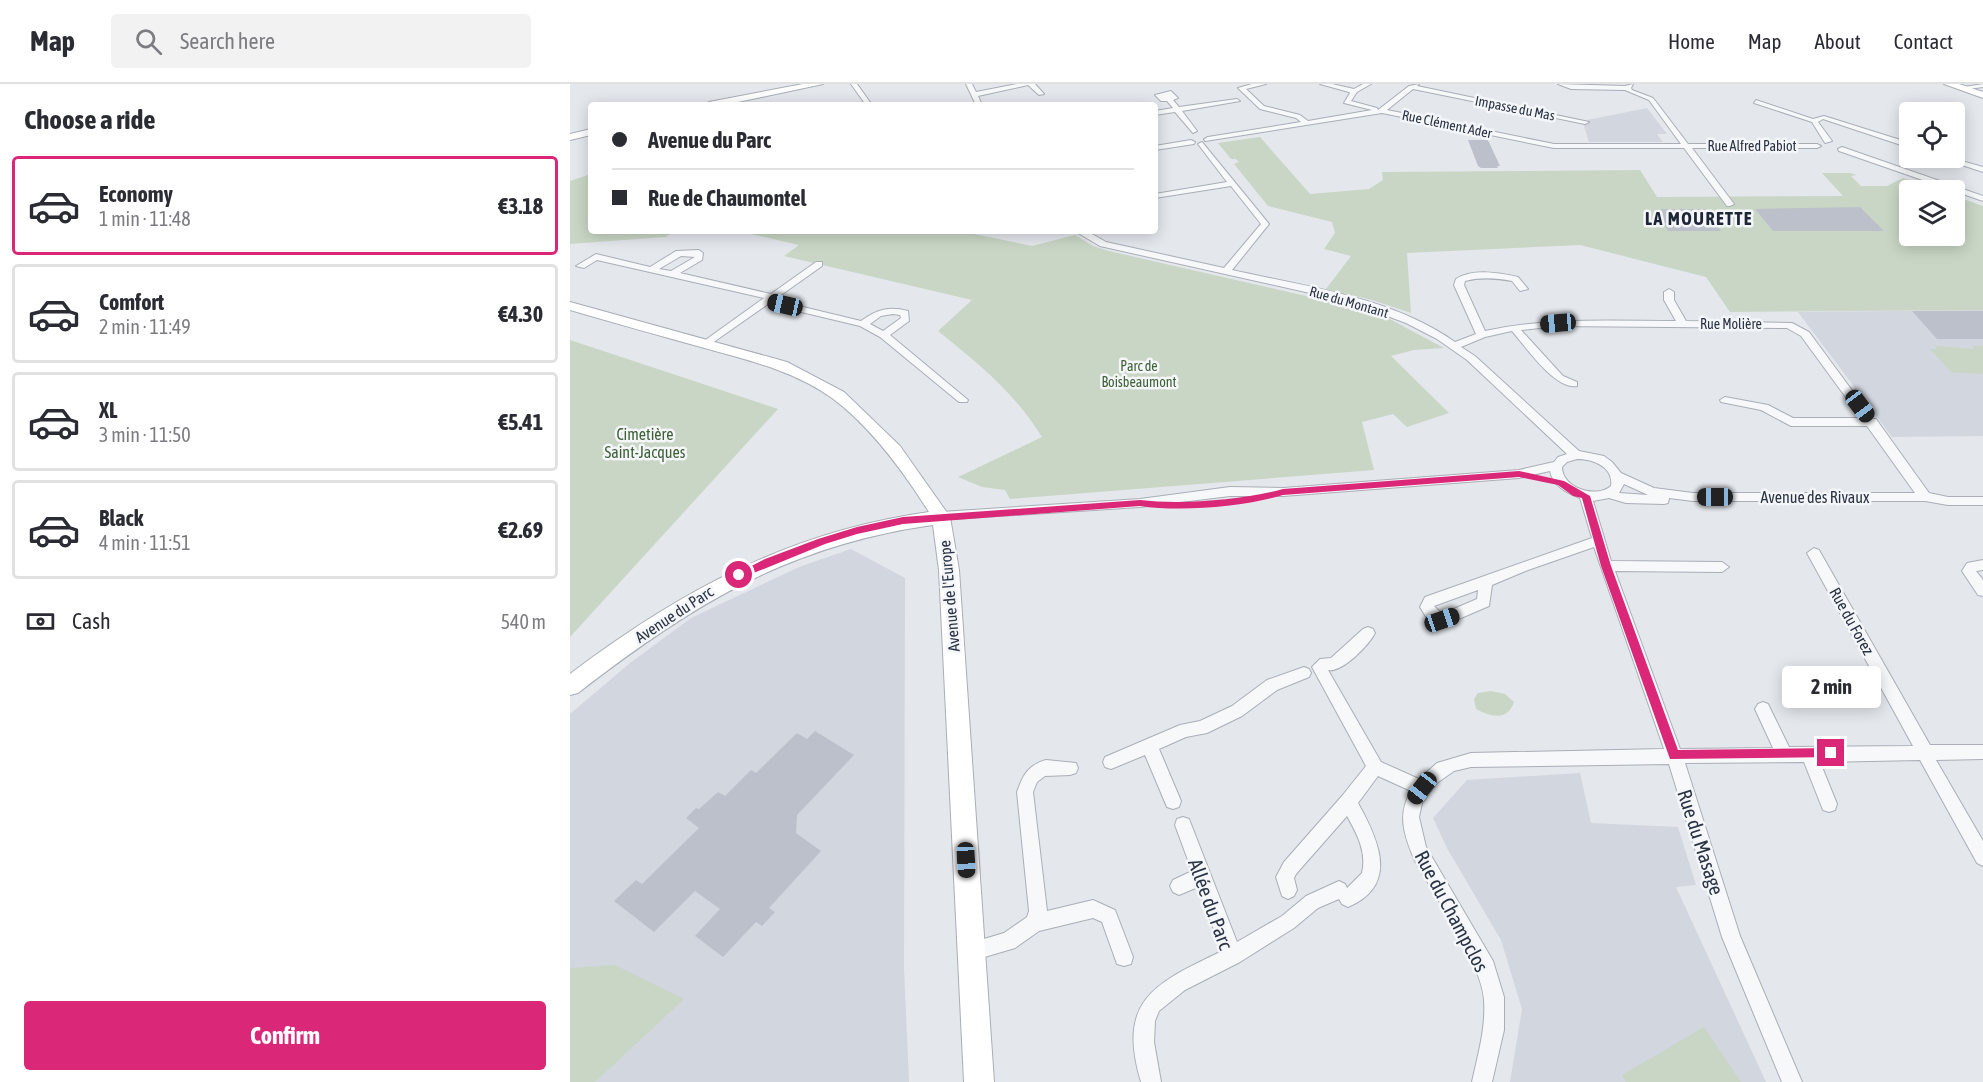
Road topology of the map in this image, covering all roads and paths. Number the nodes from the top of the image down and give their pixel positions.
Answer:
1 (818, 84) edge
2 (854, 84) edge
3 (969, 84) edge
4 (1026, 84) edge
5 (1031, 84) edge
6 (1263, 84) edge
7 (1323, 84) edge
8 (1368, 84) edge
9 (1562, 84) edge
10 (1949, 84) edge
11 (1413, 86) edge
12 (1629, 86) edge
13 (1980, 88) edge
14 (1354, 92) junction
15 (1041, 94) dead end
16 (974, 95) junction
17 (1166, 97) dead end
18 (1237, 101) dead end
19 (725, 102) edge
20 (867, 102) edge
21 (978, 102) edge
22 (1756, 102) dead end
23 (1177, 110) junction
24 (1383, 111) junction
25 (1158, 113) edge
26 (1814, 121) junction
27 (1585, 122) dead end
28 (1307, 123) junction
29 (1193, 131) dead end
30 (588, 133) edge
31 (570, 137) edge
32 (1205, 141) junction
33 (1828, 141) junction
34 (1899, 142) edge
35 (1687, 146) junction
36 (1817, 146) junction
37 (1158, 147) edge
38 (1834, 150) junction
39 (1965, 164) edge
40 (1983, 170) edge
41 (1233, 183) junction
42 (1158, 196) edge
43 (1983, 199) edge
44 (1730, 204) dead end
45 (1087, 234) edge
46 (819, 264) dead end
47 (581, 266) dead end
48 (652, 269) junction
49 (1227, 271) junction
50 (673, 274) junction
51 (1523, 289) dead end
52 (1669, 292) dead end
53 (768, 299) junction
54 (570, 306) edge
55 (863, 324) junction
56 (1683, 324) junction
57 (1514, 328) junction
58 (1482, 335) junction
59 (884, 336) junction
60 (708, 343) junction
61 (1454, 346) junction
62 (1573, 384) dead end
63 (963, 400) dead end
64 (1725, 400) dead end
65 (1872, 422) junction
66 (1576, 455) junction
67 (1557, 465) junction
68 (1519, 474) junction
69 (1617, 476) junction
70 (1561, 483) junction
71 (1609, 494) junction
72 (1983, 494) edge
73 (1586, 496) junction
74 (1931, 497) junction
75 (1693, 498) junction
76 (1983, 501) edge
77 (941, 517) junction
78 (1598, 541) junction
79 (1814, 553) dead end
80 (1983, 565) edge
81 (1606, 566) junction
82 (1722, 567) dead end
83 (1485, 582) dead end
84 (1983, 591) edge
85 (1368, 633) dead end
86 (1314, 678) junction
87 (570, 686) edge
88 (1763, 709) dead end
89 (1149, 745) junction
90 (1925, 752) junction
91 (1983, 752) edge
92 (1808, 753) junction
93 (1784, 754) junction
94 (1674, 755) junction
95 (1111, 762) dead end
96 (1375, 767) junction
97 (1070, 768) dead end
98 (1422, 788) junction
99 (1173, 801) dead end
100 (1347, 802) junction
101 (1829, 804) dead end
102 (1183, 825) dead end
103 (1983, 857) edge
104 (1202, 876) junction
105 (1179, 886) dead end
106 (1288, 890) dead end
107 (1035, 923) junction
108 (971, 952) junction
109 (1233, 955) junction
110 (1124, 957) dead end
111 (979, 1082) edge
112 (1151, 1082) edge
113 (1482, 1082) edge
114 (1792, 1082) edge

1 - 19 main road
2 - 20 street
3 - 16 street
4 - 16 street
5 - 15 street
6 - 28 street
7 - 14 street
8 - 14 street
9 - 12 street
10 - 13 main road
11 - 24 street, Impasse du Mas
11 - 27 street, Impasse du Mas
12 - 35 street
14 - 24 street
16 - 21 street
17 - 23 street
18 - 23 street
22 - 26 street
23 - 25 street
23 - 29 street
24 - 28 street, Rue Clément Ader
24 - 35 street, Rue Clément Ader
26 - 33 street
26 - 34 street
28 - 32 street, Rue Clément Ader
30 - 31 main road
32 - 37 street, Rue Clément Ader
32 - 41 street
33 - 36 street
33 - 38 street
35 - 36 street, Rue Alfred Pabiot
35 - 44 street
36 - 38 street
38 - 43 street
39 - 40 street
41 - 42 street
41 - 49 street
45 - 49 street, Rue du Montant
46 - 53 street
47 - 48 street
48 - 50 street
48 - 50 street
49 - 61 street, Rue du Montant
50 - 53 street
51 - 58 street
52 - 56 street
53 - 55 street
53 - 60 street
54 - 60 main road, Avenue de l'Europe
55 - 59 street
55 - 59 street
56 - 57 street, Rue Molière
56 - 65 street, Rue Molière
57 - 58 street, Rue Molière
57 - 62 street
58 - 61 street, Rue Molière
59 - 63 street
60 - 77 main road, Avenue de l'Europe
61 - 66 street, Rue du Montant
64 - 65 street
65 - 74 street, Rue Molière
66 - 67 street
66 - 69 street
67 - 68 street, Avenue du Parc
67 - 70 street
68 - 70 street, Avenue du Parc
68 - 77 street, Avenue du Parc
69 - 71 street
69 - 75 street, Avenue des Rivaux
70 - 73 street
71 - 73 street
71 - 75 street, Avenue des Rivaux
72 - 74 street, Avenue des Rivaux
73 - 78 street, Rue du Masage
74 - 75 street, Avenue des Rivaux
74 - 76 street, Avenue des Rivaux
77 - 87 main road, Avenue du Parc
77 - 108 main road, Avenue de l'Europe
78 - 81 street, Rue du Masage
78 - 83 street
79 - 90 street, Rue du Forez
80 - 84 street
81 - 82 street
81 - 94 street, Rue du Masage
85 - 86 street
86 - 89 street
86 - 96 street
88 - 93 street
89 - 95 street
89 - 99 street
90 - 91 street, Rue du Champclos
90 - 92 street, Rue du Champclos
90 - 103 street, Rue du Forez
92 - 93 street, Rue du Champclos
92 - 101 street
93 - 94 street, Rue du Champclos
94 - 98 street, Rue du Champclos
94 - 114 street, Rue du Masage
96 - 98 street
96 - 100 street
97 - 107 street
98 - 113 street, Rue du Champclos
100 - 106 street
100 - 109 street
102 - 104 street, Allée du Parc
104 - 105 street
104 - 109 street, Allée du Parc
107 - 108 street
107 - 110 street
108 - 111 main road, Avenue de l'Europe
109 - 112 street, Allée du Parc

